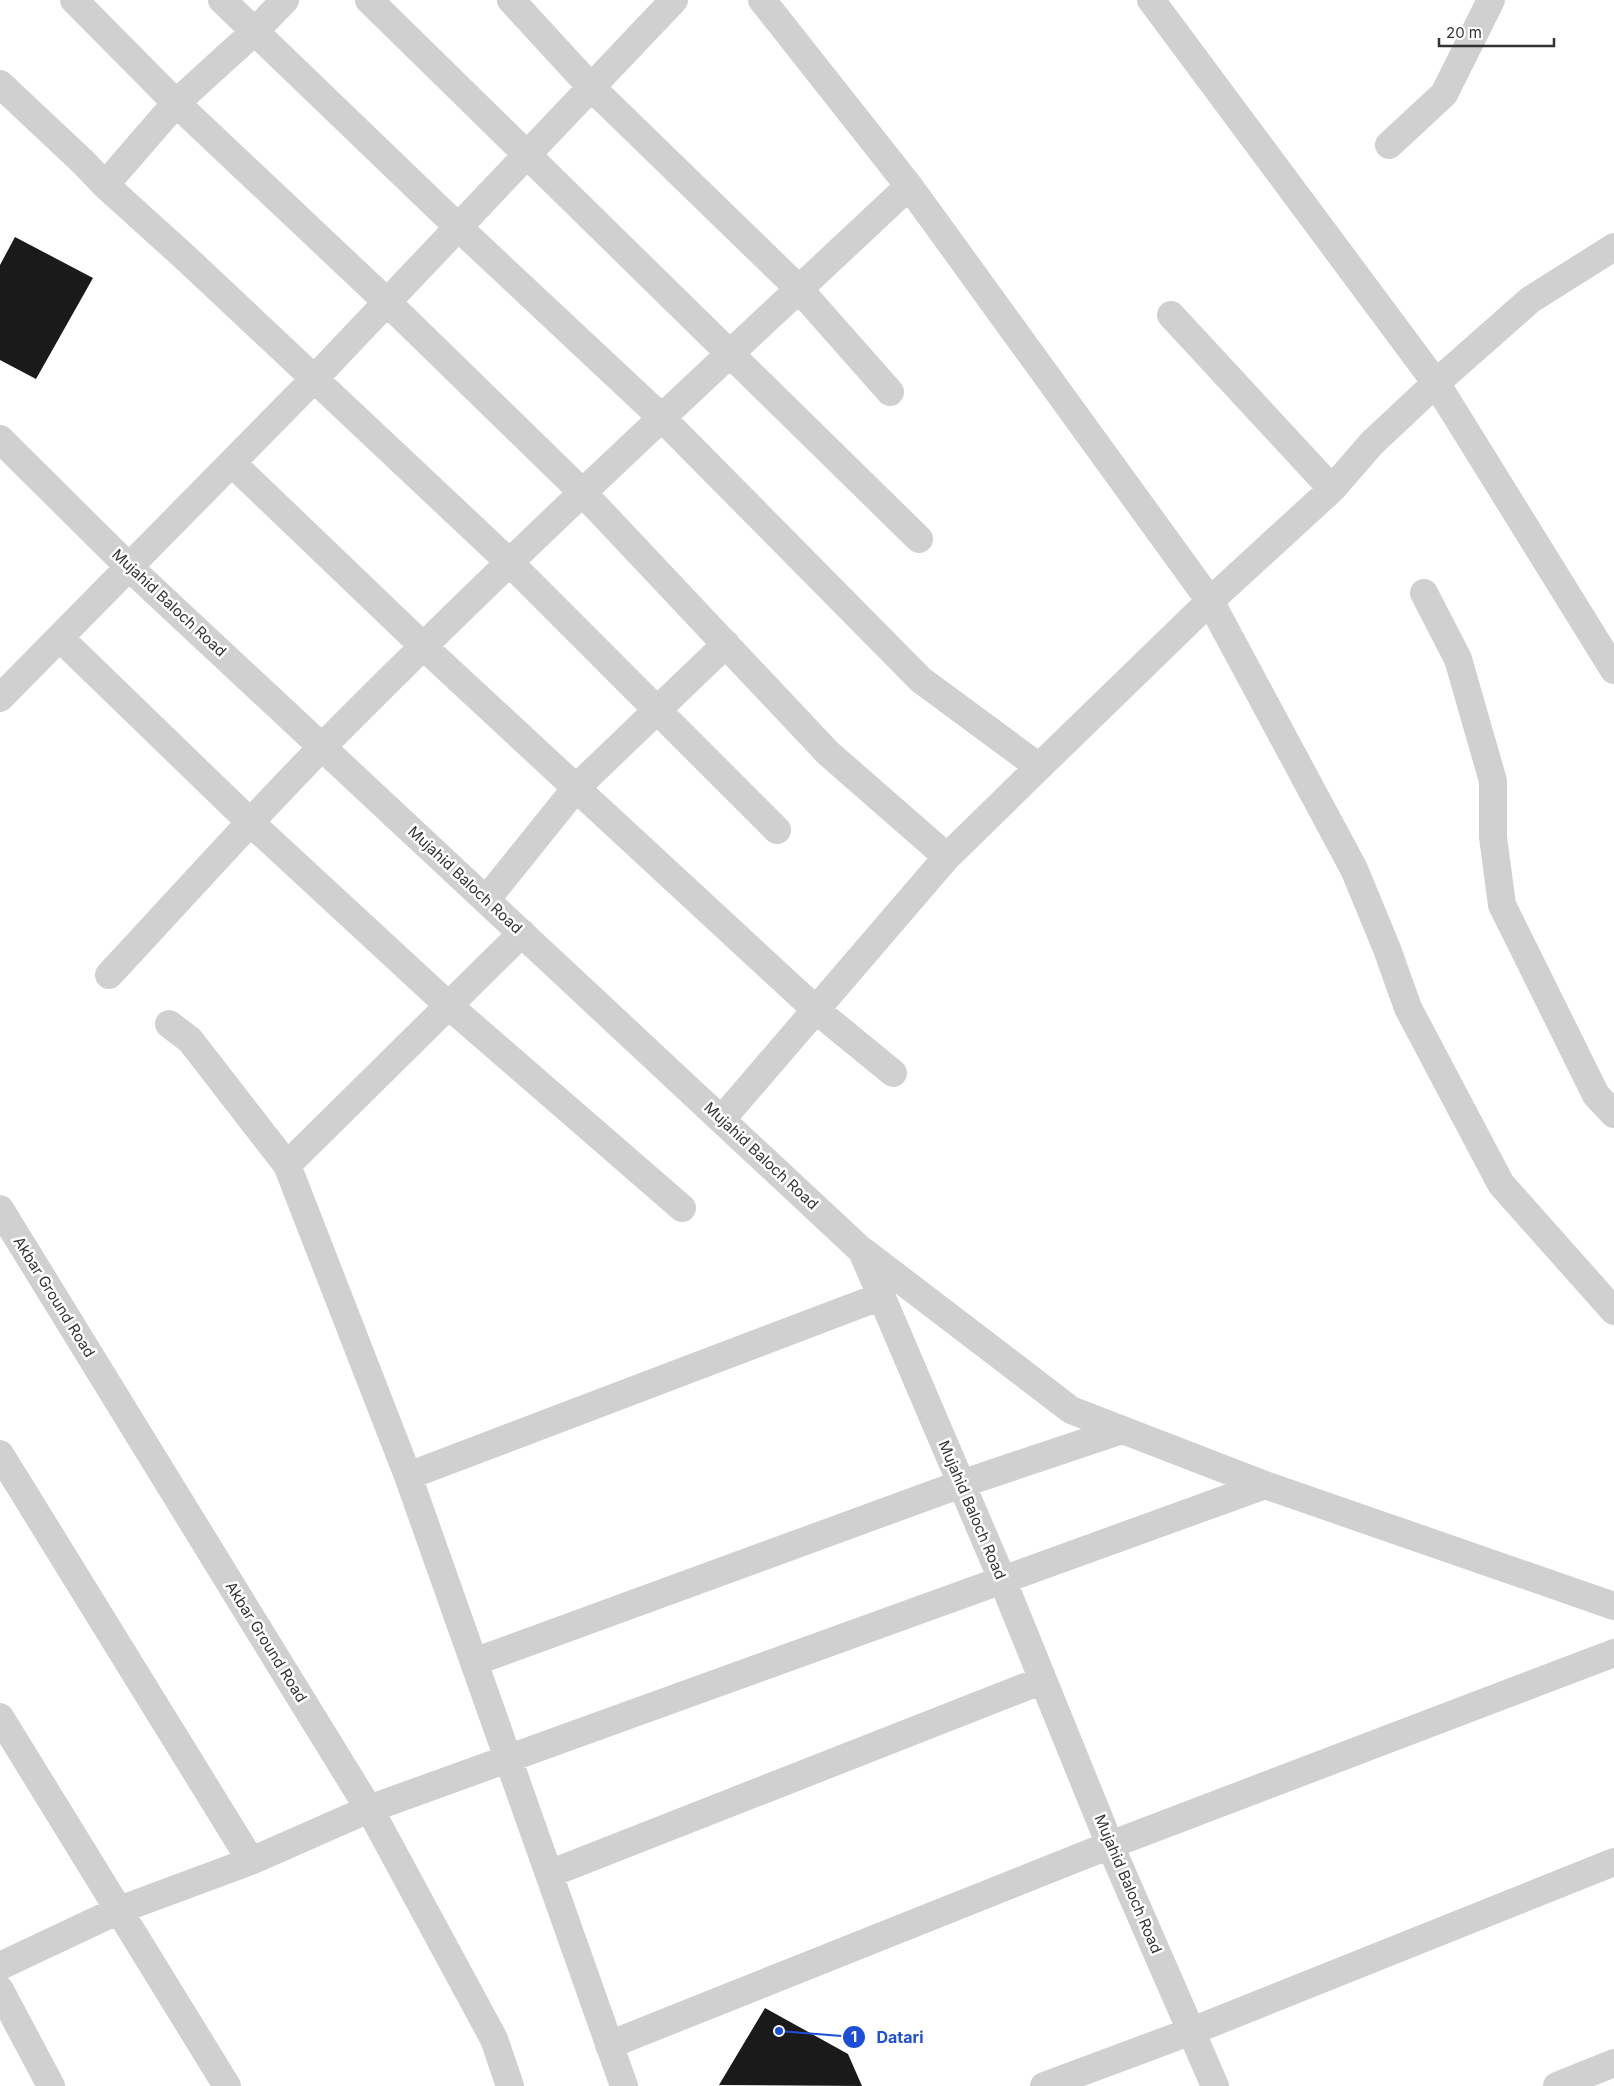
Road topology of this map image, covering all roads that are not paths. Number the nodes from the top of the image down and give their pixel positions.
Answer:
1 (74, 0) edge
2 (222, 0) edge
3 (285, 0) edge
4 (369, 0) edge
5 (510, 0) edge
6 (674, 0) edge
7 (762, 0) edge
8 (1151, 0) edge
9 (1491, 0) edge
10 (255, 31) junction
11 (0, 84) edge
12 (591, 87) junction
13 (176, 104) junction
14 (1389, 145) dead end
15 (527, 154) junction
16 (105, 185) junction
17 (909, 186) junction
18 (458, 227) junction
19 (1614, 247) edge
20 (799, 290) junction
21 (387, 302) junction
22 (1171, 315) dead end
23 (730, 354) junction
24 (314, 380) junction
25 (1436, 383) junction
26 (890, 392) dead end
27 (662, 418) junction
28 (0, 439) edge
29 (232, 463) junction
30 (1332, 489) junction
31 (582, 493) junction
32 (919, 539) dead end
33 (509, 562) junction
34 (130, 568) junction
35 (1424, 593) dead end
36 (1210, 601) junction
37 (60, 638) junction
38 (726, 644) junction
39 (424, 646) junction
40 (1612, 663) edge
41 (0, 698) edge
42 (657, 710) junction
43 (322, 746) junction
44 (1039, 767) junction
45 (576, 788) junction
46 (251, 823) junction
47 (777, 830) dead end
48 (947, 857) junction
49 (486, 900) junction
50 (522, 933) junction
51 (109, 975) dead end
52 (448, 1005) junction
53 (816, 1010) junction
54 (169, 1024) dead end
55 (893, 1073) dead end
56 (1614, 1114) edge
57 (722, 1119) junction
58 (287, 1165) junction
59 (682, 1208) dead end
60 (0, 1209) edge
61 (862, 1251) junction
62 (882, 1296) junction
63 (1614, 1311) edge
64 (1122, 1430) junction
65 (0, 1454) edge
66 (408, 1476) junction
67 (961, 1484) junction
68 (1265, 1485) junction
69 (1002, 1579) junction
70 (1614, 1606) edge
71 (1614, 1653) edge
72 (474, 1662) junction
73 (1043, 1680) junction
74 (0, 1717) edge
75 (508, 1758) junction
76 (369, 1809) junction
77 (1110, 1845) junction
78 (251, 1861) junction
79 (1614, 1862) edge
80 (549, 1874) junction
81 (119, 1910) junction
82 (0, 1966) edge
83 (0, 1990) edge
84 (1192, 2031) junction
85 (609, 2045) junction
86 (1614, 2063) edge
87 (51, 2086) edge
88 (227, 2086) edge
89 (510, 2086) edge
90 (624, 2086) edge
91 (1044, 2086) edge
92 (1215, 2086) edge
93 (1558, 2086) edge

1 - 13 street
2 - 10 street
3 - 10 street
4 - 15 street
5 - 12 street
6 - 12 street
7 - 17 street
8 - 25 street
9 - 14 street
10 - 13 street
10 - 18 street
11 - 16 street
12 - 15 street
12 - 20 street
13 - 16 street
13 - 21 street
15 - 18 street
15 - 23 street
16 - 24 street
17 - 20 street
17 - 36 street
18 - 21 street
18 - 27 street
19 - 25 street
20 - 23 street
20 - 26 street
21 - 24 street
21 - 31 street
22 - 30 street
23 - 27 street
23 - 32 street
24 - 29 street
24 - 33 street
25 - 30 street
25 - 40 street
27 - 31 street
27 - 44 street
28 - 34 street, Mujahid Baloch Road
29 - 34 street
29 - 39 street
30 - 36 street
31 - 33 street
31 - 38 street
33 - 39 street
33 - 42 street
34 - 37 street
34 - 43 street, Mujahid Baloch Road
35 - 56 street
36 - 44 street
36 - 63 street
37 - 41 street
37 - 46 street
38 - 42 street
38 - 48 street
39 - 43 street
39 - 45 street
42 - 45 street
42 - 47 street
43 - 46 street
43 - 49 street, Mujahid Baloch Road
44 - 48 street
45 - 49 street
45 - 53 street
46 - 51 street
46 - 52 street
48 - 53 street
49 - 50 street, Mujahid Baloch Road
50 - 52 street
50 - 57 street, Mujahid Baloch Road
52 - 58 street
52 - 59 street
53 - 55 street
53 - 57 street
54 - 58 street
57 - 61 street, Mujahid Baloch Road
58 - 66 street
60 - 76 street, Akbar Ground Road
61 - 62 street, Mujahid Baloch Road
61 - 64 street
62 - 66 street
62 - 67 street, Mujahid Baloch Road
64 - 67 street
64 - 68 street
65 - 78 street
66 - 72 street
67 - 69 street, Mujahid Baloch Road
67 - 72 street
68 - 69 street
68 - 70 street
69 - 73 street, Mujahid Baloch Road
69 - 75 street
71 - 77 street
72 - 75 street
73 - 77 street, Mujahid Baloch Road
73 - 80 street
74 - 81 street
75 - 76 street
75 - 80 street
76 - 78 street
76 - 89 street, Akbar Ground Road
77 - 84 street, Mujahid Baloch Road
77 - 85 street
78 - 81 street
79 - 84 street
80 - 85 street
81 - 82 street
81 - 88 street
83 - 87 street
84 - 91 street
84 - 92 street, Mujahid Baloch Road
85 - 90 street
86 - 93 street

